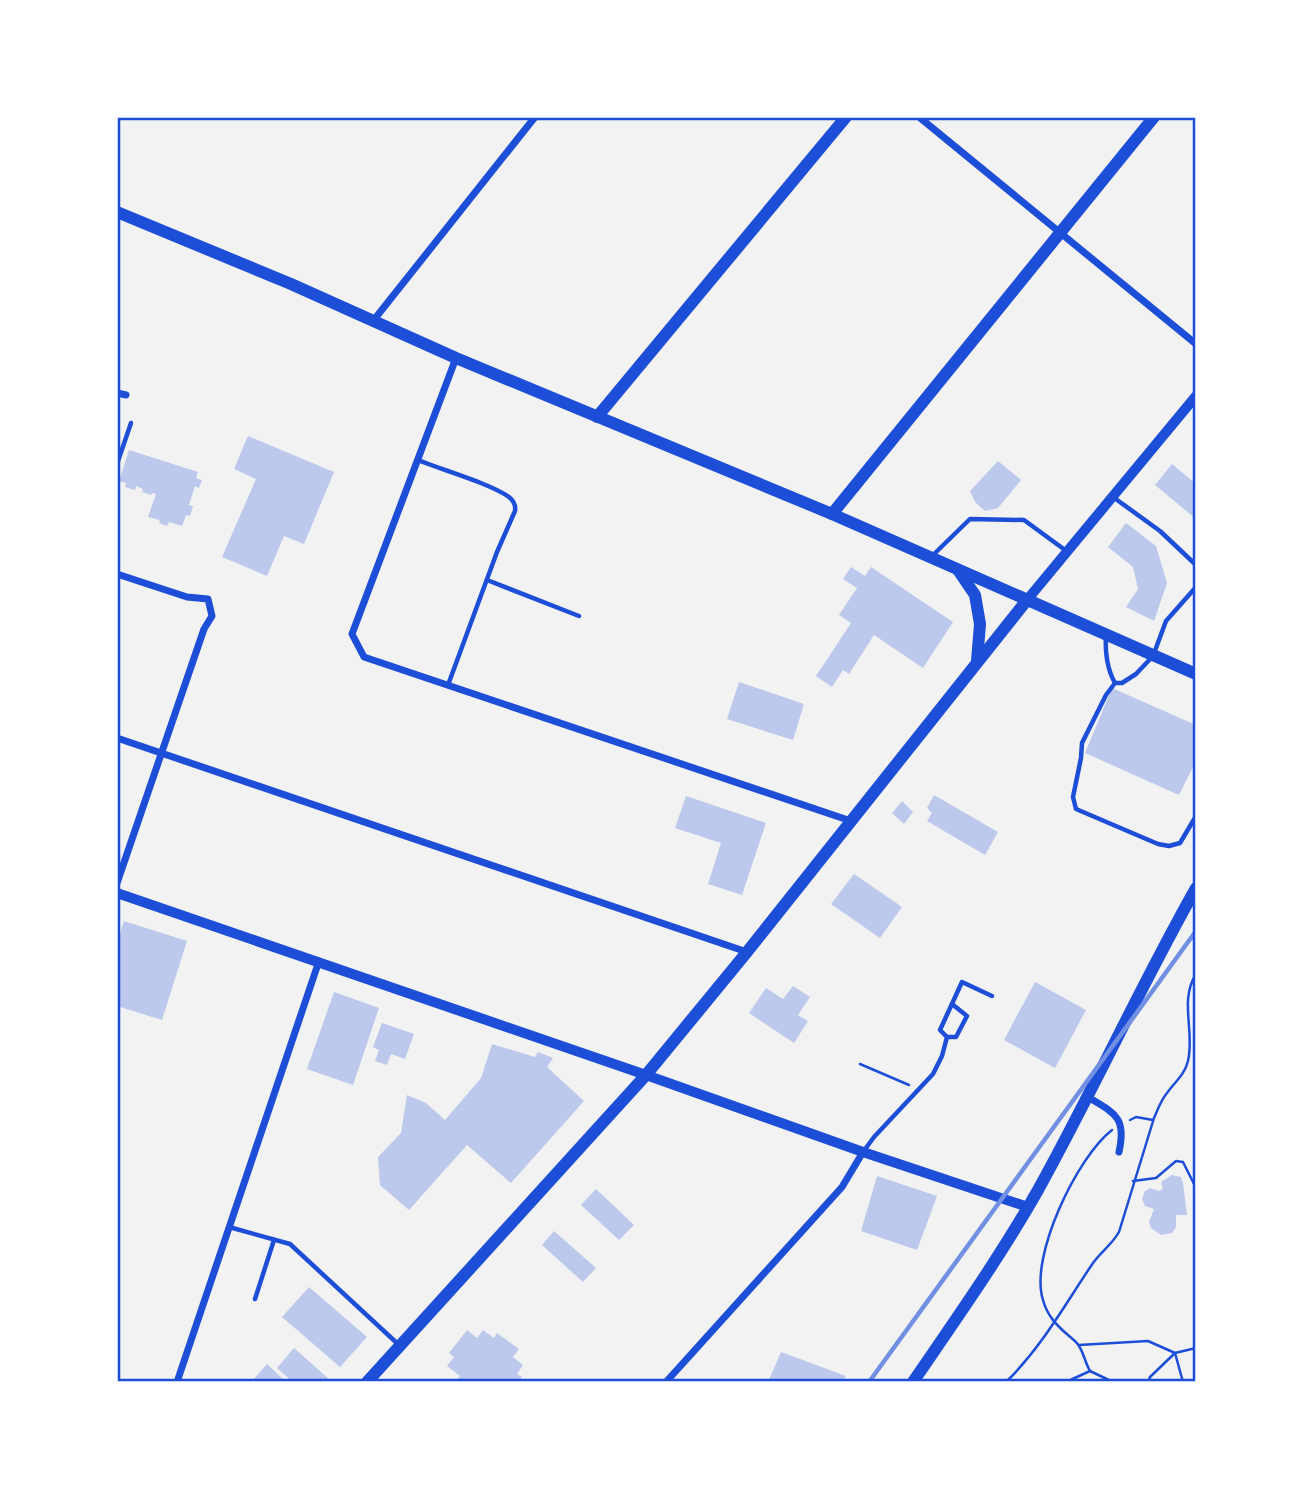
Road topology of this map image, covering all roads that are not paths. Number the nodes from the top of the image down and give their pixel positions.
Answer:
1 (535, 117) edge
2 (846, 117) edge
3 (919, 117) edge
4 (1154, 117) edge
5 (117, 212) edge
6 (1060, 233) junction
7 (373, 321) junction
8 (1196, 344) edge
9 (456, 358) junction
10 (117, 393) edge
11 (126, 396) dead end
12 (1196, 396) edge
13 (597, 417) junction
14 (131, 423) dead end
15 (418, 460) junction
16 (117, 464) edge
17 (1113, 496) junction
18 (832, 514) junction
19 (1067, 551) junction
20 (930, 558) junction
21 (1196, 565) edge
22 (958, 570) junction
23 (117, 574) edge
24 (487, 580) junction
25 (1196, 587) edge
26 (1027, 600) junction
27 (579, 616) dead end
28 (1106, 634) junction
29 (1153, 656) junction
30 (977, 662) junction
31 (1196, 674) edge
32 (1115, 683) junction
33 (448, 685) junction
34 (117, 738) edge
35 (162, 753) junction
36 (1196, 816) edge
37 (850, 821) junction
38 (117, 883) edge
39 (1196, 888) edge
40 (117, 893) edge
41 (747, 952) junction
42 (319, 961) junction
43 (992, 996) dead end
44 (952, 1004) junction
45 (947, 1037) junction
46 (646, 1075) junction
47 (1086, 1096) junction
48 (863, 1152) junction
49 (1119, 1152) dead end
50 (1028, 1207) junction
51 (229, 1227) junction
52 (274, 1240) junction
53 (255, 1299) dead end
54 (400, 1346) junction
55 (177, 1382) edge
56 (367, 1382) edge
57 (666, 1382) edge
58 (913, 1382) edge

1 - 7 street
2 - 13 main road
3 - 6 street
4 - 6 main road
5 - 7 main road
6 - 8 street
6 - 18 main road
7 - 9 main road
9 - 13 main road
9 - 15 street
10 - 11 street
12 - 17 street
13 - 18 main road
14 - 16 lane
15 - 24 lane
15 - 33 street
17 - 19 street
17 - 21 lane
18 - 20 main road
19 - 20 lane
19 - 26 street
20 - 22 main road
22 - 26 main road
22 - 30 main road
23 - 35 street
24 - 27 lane
24 - 33 lane
25 - 29 lane
26 - 28 main road
26 - 30 main road
28 - 29 main road
28 - 32 lane
29 - 31 main road
29 - 32 lane
30 - 37 main road
32 - 36 lane
33 - 37 street
34 - 35 street
35 - 38 street
35 - 41 street
37 - 41 main road
39 - 47 main road
40 - 42 street
41 - 46 main road
42 - 46 street
42 - 51 street
43 - 44 lane
44 - 45 lane
44 - 45 lane
45 - 48 lane
46 - 48 street
46 - 54 main road
47 - 49 street
47 - 50 main road
48 - 50 street
48 - 57 street
50 - 58 main road
51 - 52 lane
51 - 55 street
52 - 53 lane
52 - 54 lane
54 - 56 main road

